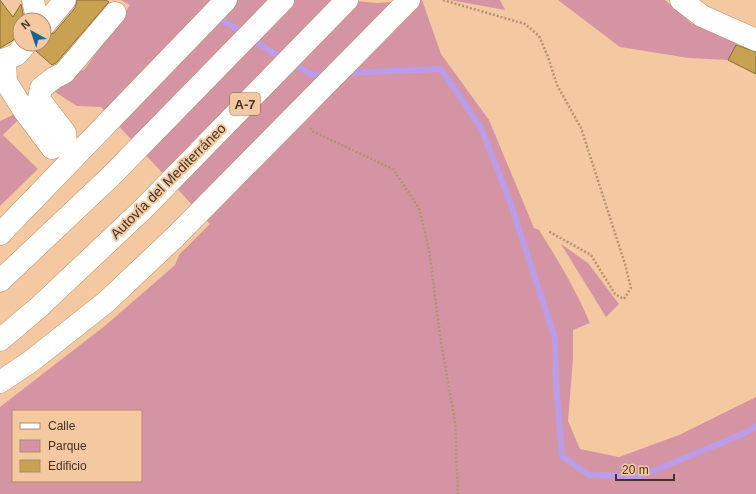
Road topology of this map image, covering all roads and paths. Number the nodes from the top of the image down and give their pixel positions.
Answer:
1 (34, 0) edge
2 (65, 0) edge
3 (226, 0) edge
4 (283, 0) edge
5 (347, 0) edge
6 (409, 0) edge
7 (443, 0) edge
8 (681, 0) edge
9 (36, 12) edge
10 (115, 13) dead end
11 (52, 15) edge
12 (756, 40) edge
13 (19, 52) edge
14 (2, 60) edge
15 (308, 124) dead end
16 (548, 231) dead end
17 (0, 234) edge
18 (0, 281) edge
19 (0, 340) edge
20 (0, 382) edge
21 (458, 494) edge

1 - 9 main road
2 - 11 main road
3 - 17 main road
4 - 18 main road, bridge
5 - 19 main road, Autovía del Mediterráneo / A-7, bridge
6 - 20 main road, bridge
7 - 16 path
8 - 12 main road
10 - 14 main road
13 - 14 main road
15 - 21 path

